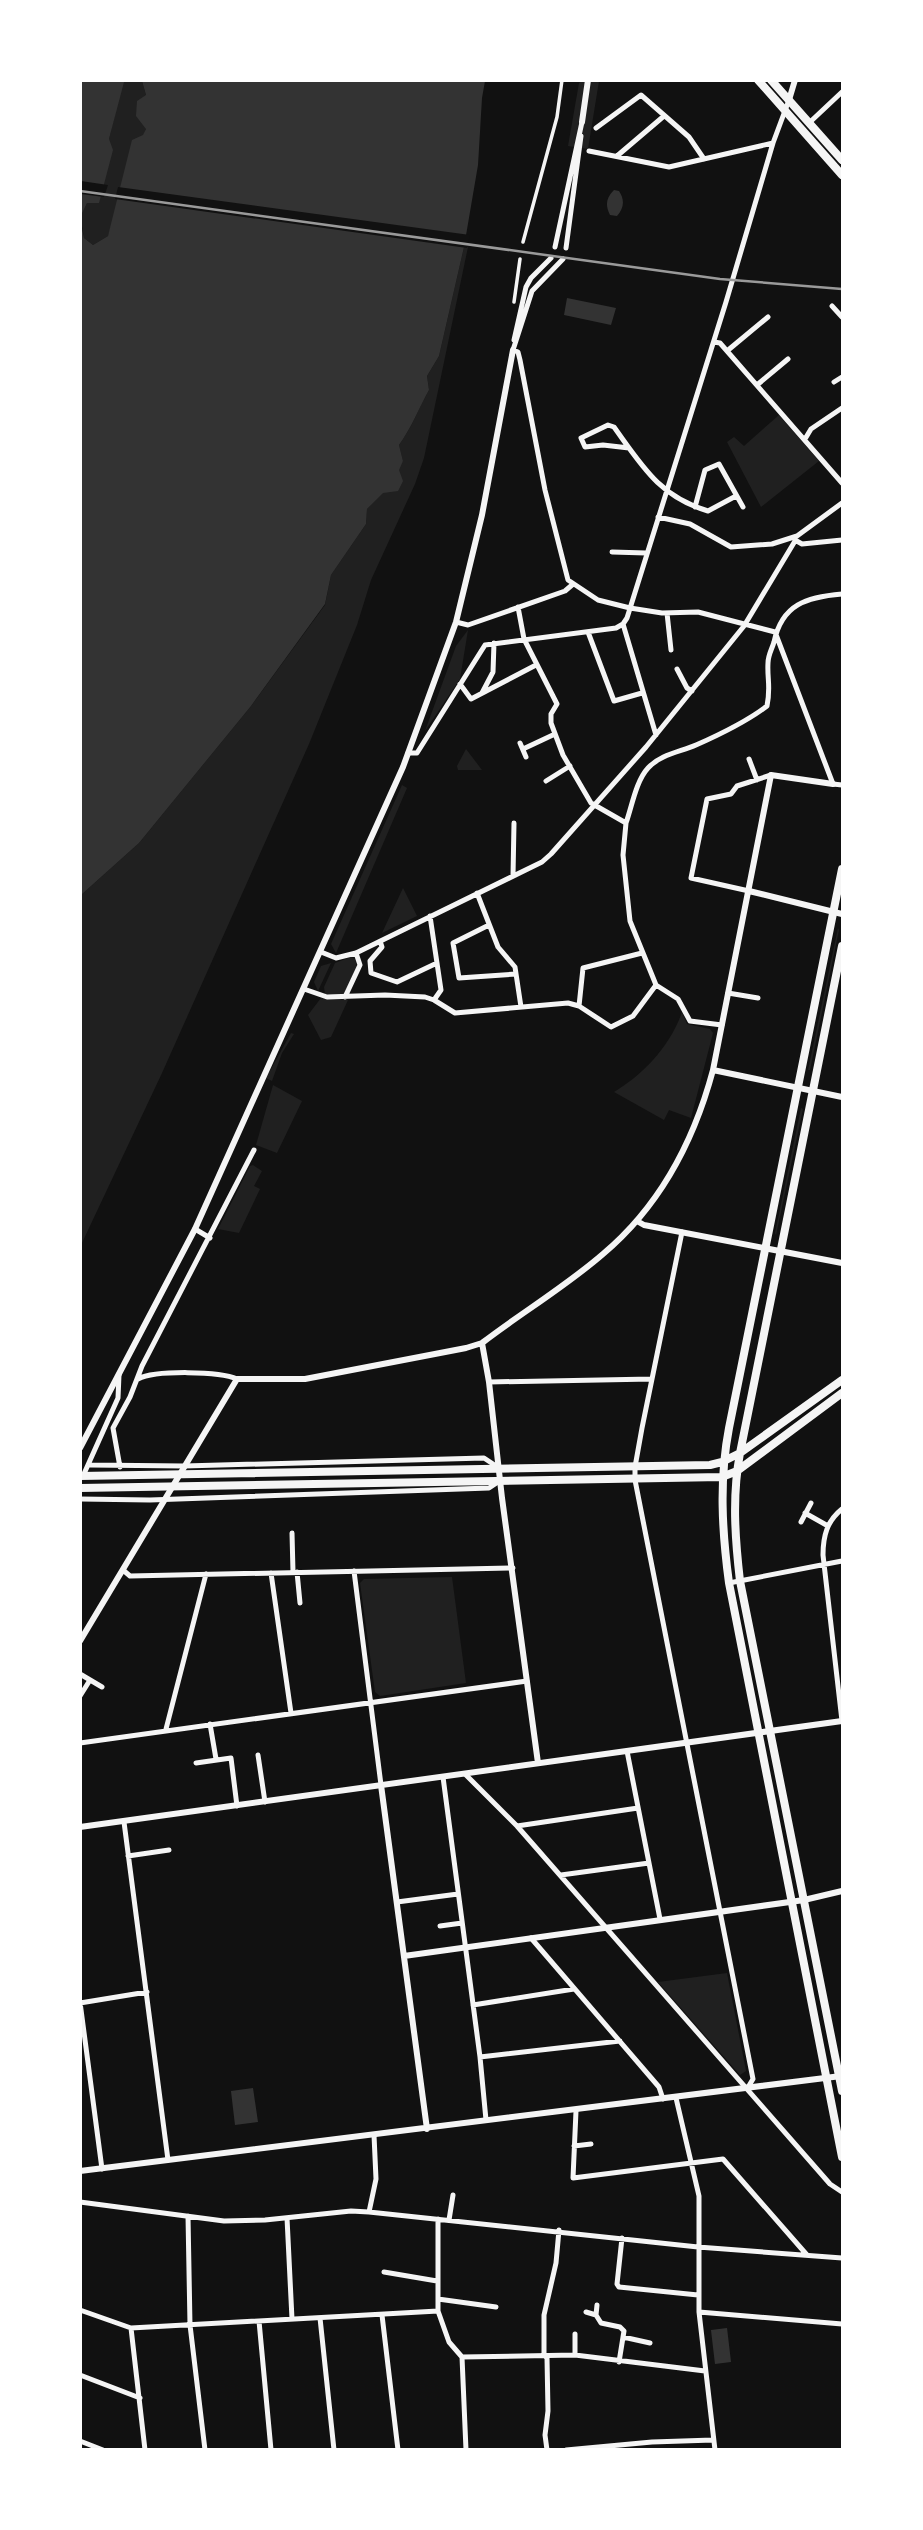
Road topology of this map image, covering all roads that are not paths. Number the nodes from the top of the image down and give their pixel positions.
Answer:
1 (562, 80) edge
2 (588, 80) edge
3 (758, 80) edge
4 (771, 80) edge
5 (795, 80) edge
6 (842, 92) edge
7 (789, 100) junction
8 (786, 112) junction
9 (664, 116) junction
10 (582, 122) junction
11 (810, 123) junction
12 (596, 128) dead end
13 (802, 130) junction
14 (773, 143) junction
15 (589, 151) dead end
16 (617, 156) junction
17 (704, 159) junction
18 (842, 160) edge
19 (842, 175) edge
20 (523, 242) dead end
21 (555, 247) dead end
22 (566, 248) dead end
23 (551, 258) dead end
24 (520, 259) dead end
25 (563, 260) dead end
26 (514, 302) dead end
27 (832, 306) dead end
28 (768, 317) dead end
29 (842, 317) edge
30 (714, 342) junction
31 (513, 350) junction
32 (727, 351) junction
33 (788, 359) dead end
34 (842, 377) edge
35 (834, 382) dead end
36 (757, 384) junction
37 (842, 408) edge
38 (805, 439) junction
39 (629, 448) junction
40 (842, 483) edge
41 (666, 491) junction
42 (736, 496) junction
43 (842, 503) edge
44 (695, 507) junction
45 (743, 507) dead end
46 (658, 517) junction
47 (796, 539) junction
48 (842, 540) edge
49 (612, 551) dead end
50 (646, 553) junction
51 (572, 585) junction
52 (842, 594) edge
53 (518, 607) junction
54 (630, 608) junction
55 (667, 613) junction
56 (456, 622) junction
57 (623, 624) junction
58 (744, 626) junction
59 (588, 632) junction
60 (775, 632) junction
61 (524, 639) junction
62 (494, 643) junction
63 (671, 650) dead end
64 (536, 665) junction
65 (677, 669) dead end
66 (460, 684) junction
67 (692, 691) junction
68 (482, 693) junction
69 (642, 693) junction
70 (555, 734) junction
71 (656, 735) junction
72 (520, 743) dead end
73 (523, 749) junction
74 (408, 753) junction
75 (526, 757) dead end
76 (749, 759) dead end
77 (570, 766) junction
78 (771, 775) junction
79 (757, 780) junction
80 (546, 781) dead end
81 (833, 784) junction
82 (842, 785) edge
83 (594, 806) junction
84 (514, 823) dead end
85 (626, 823) junction
86 (842, 869) edge
87 (513, 876) junction
88 (749, 891) junction
89 (477, 893) junction
90 (838, 913) edge
91 (430, 916) junction
92 (489, 925) junction
93 (380, 941) junction
94 (842, 946) edge
95 (320, 952) junction
96 (356, 953) junction
97 (642, 953) junction
98 (437, 963) junction
99 (516, 974) junction
100 (656, 985) junction
101 (304, 989) junction
102 (729, 993) junction
103 (345, 997) junction
104 (758, 998) dead end
105 (434, 1000) junction
106 (579, 1006) junction
107 (521, 1007) junction
108 (722, 1025) junction
109 (713, 1070) junction
110 (799, 1087) junction
111 (813, 1091) junction
112 (842, 1097) edge
113 (254, 1150) dead end
114 (637, 1221) junction
115 (195, 1228) junction
116 (682, 1232) junction
117 (210, 1238) junction
118 (765, 1249) junction
119 (780, 1251) junction
120 (842, 1263) edge
121 (482, 1343) junction
122 (119, 1375) junction
123 (138, 1379) junction
124 (237, 1379) junction
125 (652, 1379) junction
126 (842, 1380) edge
127 (489, 1382) junction
128 (842, 1393) edge
129 (80, 1448) edge
130 (740, 1453) junction
131 (722, 1462) junction
132 (90, 1465) junction
133 (184, 1466) junction
134 (635, 1466) junction
135 (120, 1467) junction
136 (499, 1468) junction
137 (737, 1471) junction
138 (722, 1477) junction
139 (80, 1478) edge
140 (635, 1480) junction
141 (500, 1481) junction
142 (80, 1488) edge
143 (80, 1499) edge
144 (164, 1499) junction
145 (811, 1503) dead end
146 (842, 1510) edge
147 (805, 1513) junction
148 (801, 1522) dead end
149 (828, 1527) junction
150 (292, 1533) dead end
151 (842, 1561) edge
152 (824, 1564) junction
153 (513, 1568) junction
154 (123, 1570) junction
155 (354, 1571) junction
156 (295, 1572) junction
157 (271, 1573) junction
158 (206, 1574) junction
159 (740, 1581) junction
160 (729, 1583) junction
161 (300, 1603) dead end
162 (842, 1639) edge
163 (80, 1640) edge
164 (834, 1641) junction
165 (80, 1674) edge
166 (90, 1680) junction
167 (527, 1681) junction
168 (102, 1687) dead end
169 (80, 1696) edge
170 (372, 1701) junction
171 (291, 1713) junction
172 (842, 1721) edge
173 (210, 1724) junction
174 (166, 1729) junction
175 (771, 1731) junction
176 (758, 1733) junction
177 (80, 1743) edge
178 (687, 1743) junction
179 (627, 1751) junction
180 (258, 1755) dead end
181 (216, 1759) junction
182 (196, 1763) dead end
183 (538, 1763) junction
184 (465, 1774) junction
185 (443, 1777) junction
186 (381, 1785) junction
187 (265, 1802) junction
188 (237, 1806) junction
189 (638, 1808) junction
190 (124, 1822) junction
191 (517, 1826) junction
192 (80, 1827) edge
193 (169, 1850) dead end
194 (128, 1856) junction
195 (649, 1863) junction
196 (561, 1875) junction
197 (842, 1891) edge
198 (458, 1894) junction
199 (804, 1900) junction
200 (793, 1901) junction
201 (397, 1902) junction
202 (721, 1912) junction
203 (660, 1919) junction
204 (462, 1923) junction
205 (440, 1926) dead end
206 (604, 1927) junction
207 (531, 1938) junction
208 (465, 1947) junction
209 (404, 1956) junction
210 (574, 1989) junction
211 (147, 1992) junction
212 (81, 2003) edge
213 (473, 2005) junction
214 (620, 2040) junction
215 (480, 2057) junction
216 (841, 2076) edge
217 (826, 2079) junction
218 (747, 2089) junction
219 (842, 2091) edge
220 (676, 2098) junction
221 (663, 2099) junction
222 (576, 2111) junction
223 (486, 2120) junction
224 (427, 2129) junction
225 (374, 2135) junction
226 (591, 2144) dead end
227 (574, 2146) junction
228 (842, 2157) edge
229 (168, 2160) junction
230 (691, 2163) junction
231 (102, 2169) junction
232 (80, 2171) edge
233 (842, 2192) edge
234 (453, 2195) dead end
235 (80, 2202) edge
236 (369, 2212) junction
237 (188, 2216) junction
238 (287, 2218) junction
239 (438, 2219) junction
240 (449, 2220) junction
241 (559, 2230) junction
242 (622, 2238) junction
243 (698, 2247) junction
244 (807, 2255) junction
245 (842, 2258) edge
246 (384, 2272) dead end
247 (437, 2281) junction
248 (698, 2295) junction
249 (438, 2299) junction
250 (597, 2305) dead end
251 (496, 2306) dead end
252 (80, 2310) edge
253 (438, 2311) junction
254 (586, 2312) dead end
255 (699, 2312) junction
256 (382, 2315) junction
257 (596, 2315) junction
258 (320, 2318) junction
259 (292, 2319) junction
260 (258, 2320) junction
261 (190, 2325) junction
262 (842, 2325) edge
263 (131, 2328) junction
264 (575, 2334) dead end
265 (623, 2337) junction
266 (650, 2343) dead end
267 (544, 2355) junction
268 (575, 2355) junction
269 (461, 2357) junction
270 (619, 2362) junction
271 (705, 2371) junction
272 (80, 2375) edge
273 (140, 2398) junction
274 (713, 2440) junction
275 (80, 2441) edge
276 (652, 2442) junction
277 (90, 2447) edge
278 (595, 2448) edge
279 (103, 2449) edge
280 (145, 2449) edge
281 (205, 2449) edge
282 (271, 2449) edge
283 (334, 2449) edge
284 (398, 2449) edge
285 (466, 2449) edge
286 (547, 2449) edge
287 (566, 2449) edge
288 (653, 2449) edge
289 (715, 2449) edge

1 - 20 street
2 - 10 street
3 - 8 main road
4 - 7 main road
5 - 7 street
6 - 11 street
7 - 8 street
7 - 11 main road
8 - 13 main road
8 - 14 street
9 - 12 street
9 - 16 street
9 - 17 street
10 - 21 street
10 - 22 street
11 - 13 street
11 - 18 main road
13 - 19 main road
14 - 17 street
14 - 30 street
15 - 16 street
16 - 17 street
23 - 31 street
24 - 26 street
25 - 31 street
27 - 29 street
28 - 32 street
30 - 32 street
30 - 41 street
31 - 51 street
31 - 56 street
32 - 36 street
33 - 36 street
34 - 35 street
36 - 38 street
37 - 38 street
38 - 40 street
39 - 39 street
39 - 41 street
41 - 44 street
41 - 46 street
42 - 44 street
42 - 44 street
42 - 45 street
43 - 47 street
46 - 47 street
46 - 50 street
47 - 48 street
47 - 58 street
49 - 50 street
50 - 54 street
51 - 53 street
51 - 54 street
52 - 60 street
53 - 56 street
53 - 61 street
54 - 55 street
54 - 57 street
55 - 58 street
55 - 63 street
56 - 74 street
57 - 59 street
57 - 69 street
58 - 60 street
58 - 67 street
59 - 61 street
59 - 69 street
60 - 81 street
60 - 85 street
61 - 62 street
61 - 64 street
62 - 66 street
62 - 68 street
64 - 68 street
64 - 70 street
65 - 67 street
66 - 68 street
66 - 74 street
67 - 71 street
69 - 71 street
70 - 73 street
70 - 77 street
71 - 83 street
72 - 73 street
73 - 75 street
74 - 95 street
76 - 79 street
77 - 80 street
77 - 83 street
78 - 79 street
78 - 81 street
78 - 88 street
79 - 88 street
81 - 82 street
83 - 85 street
83 - 87 street
84 - 87 street
85 - 97 street
86 - 90 main road
87 - 89 street
88 - 90 street
88 - 102 street
89 - 91 street
89 - 92 street
90 - 110 main road
91 - 93 street
91 - 98 street
92 - 99 street
92 - 99 street
93 - 96 street
93 - 98 street
94 - 111 main road
95 - 96 street
95 - 101 street
96 - 103 street
97 - 100 street
97 - 106 street
98 - 105 street
99 - 107 street
100 - 106 street
100 - 108 street
101 - 103 street
101 - 115 street
102 - 104 street
102 - 108 street
103 - 105 street
105 - 107 street
106 - 107 street
108 - 109 street
109 - 110 street
109 - 114 street
110 - 111 street
110 - 118 main road
111 - 112 street
111 - 119 main road
113 - 117 street
114 - 116 street
114 - 121 street
115 - 117 street
115 - 122 street
116 - 118 street
116 - 125 street
117 - 123 street
118 - 119 street
118 - 131 main road
119 - 120 street
119 - 130 main road
121 - 124 street
121 - 127 street
122 - 129 street
122 - 132 street
123 - 124 street
123 - 135 street
124 - 133 street
125 - 127 street
125 - 134 street
126 - 130 main road
127 - 136 street
128 - 137 main road
130 - 131 main road
130 - 137 main road
131 - 134 main road
131 - 138 main road
132 - 135 street
132 - 139 street
133 - 135 street
133 - 136 street
133 - 144 street
134 - 136 main road
134 - 140 street
136 - 139 main road
136 - 141 street
137 - 138 main road
137 - 159 main road
138 - 140 main road
138 - 160 main road
140 - 141 main road
140 - 178 street
141 - 142 main road
141 - 144 street
141 - 153 street
143 - 144 street
144 - 154 street
145 - 147 street
146 - 149 street
147 - 148 street
147 - 149 street
149 - 152 street
150 - 156 street
151 - 152 street
152 - 159 street
152 - 164 street
153 - 155 street
153 - 167 street
154 - 158 street
154 - 163 street
155 - 156 street
155 - 170 street
156 - 157 street
156 - 161 street
157 - 158 street
157 - 171 street
158 - 174 street
159 - 160 street
159 - 175 main road
160 - 176 main road
162 - 164 street
164 - 172 street
165 - 166 street
166 - 168 street
166 - 169 street
167 - 170 street
167 - 183 street
170 - 171 street
170 - 186 street
171 - 173 street
172 - 175 street
173 - 174 street
173 - 181 street
174 - 177 street
175 - 176 street
175 - 199 main road
176 - 178 street
176 - 200 main road
178 - 179 street
178 - 202 street
179 - 183 street
179 - 189 street
180 - 187 street
181 - 182 street
181 - 188 street
183 - 184 street
184 - 185 street
184 - 191 street
185 - 186 street
185 - 198 street
186 - 187 street
186 - 201 street
187 - 188 street
188 - 190 street
189 - 191 street
189 - 195 street
190 - 192 street
190 - 194 street
191 - 196 street
193 - 194 street
194 - 211 street
195 - 196 street
195 - 203 street
196 - 206 street
197 - 199 street
198 - 201 street
198 - 204 street
199 - 200 street
199 - 216 main road
200 - 202 street
200 - 217 main road
201 - 209 street
202 - 203 street
202 - 218 street
203 - 206 street
204 - 205 street
204 - 208 street
206 - 207 street
206 - 218 street
207 - 208 street
207 - 210 street
208 - 209 street
208 - 213 street
209 - 224 street
210 - 213 street
210 - 214 street
211 - 212 street
211 - 229 street
212 - 231 street
213 - 215 street
214 - 215 street
214 - 221 street
215 - 223 street
216 - 217 street
216 - 219 main road
217 - 218 street
217 - 228 main road
218 - 220 street
218 - 233 street
220 - 221 street
220 - 230 street
221 - 222 street
222 - 223 street
222 - 227 street
223 - 224 street
224 - 225 street
225 - 229 street
225 - 236 street
226 - 227 street
227 - 230 street
229 - 231 street
230 - 243 street
230 - 244 street
231 - 232 street
234 - 240 street
235 - 237 street
236 - 238 street
236 - 239 street
237 - 238 street
237 - 261 street
238 - 259 street
239 - 240 street
239 - 247 street
240 - 241 street
241 - 242 street
241 - 267 street
242 - 243 street
242 - 248 street
243 - 244 street
243 - 248 street
244 - 245 street
246 - 247 street
247 - 249 street
248 - 255 street
249 - 251 street
249 - 253 street
250 - 257 street
252 - 263 street
253 - 256 street
253 - 269 street
254 - 257 street
255 - 262 street
255 - 271 street
256 - 258 street
256 - 284 street
257 - 265 street
258 - 259 street
258 - 283 street
259 - 260 street
260 - 261 street
260 - 282 street
261 - 263 street
261 - 281 street
263 - 273 street
264 - 268 street
265 - 266 street
265 - 270 street
267 - 268 street
267 - 269 street
267 - 286 street
268 - 270 street
269 - 285 street
270 - 271 street
271 - 274 street
272 - 273 street
273 - 280 street
274 - 276 street
274 - 289 street
275 - 277 street
276 - 278 street
276 - 288 street
277 - 279 street
278 - 287 street

